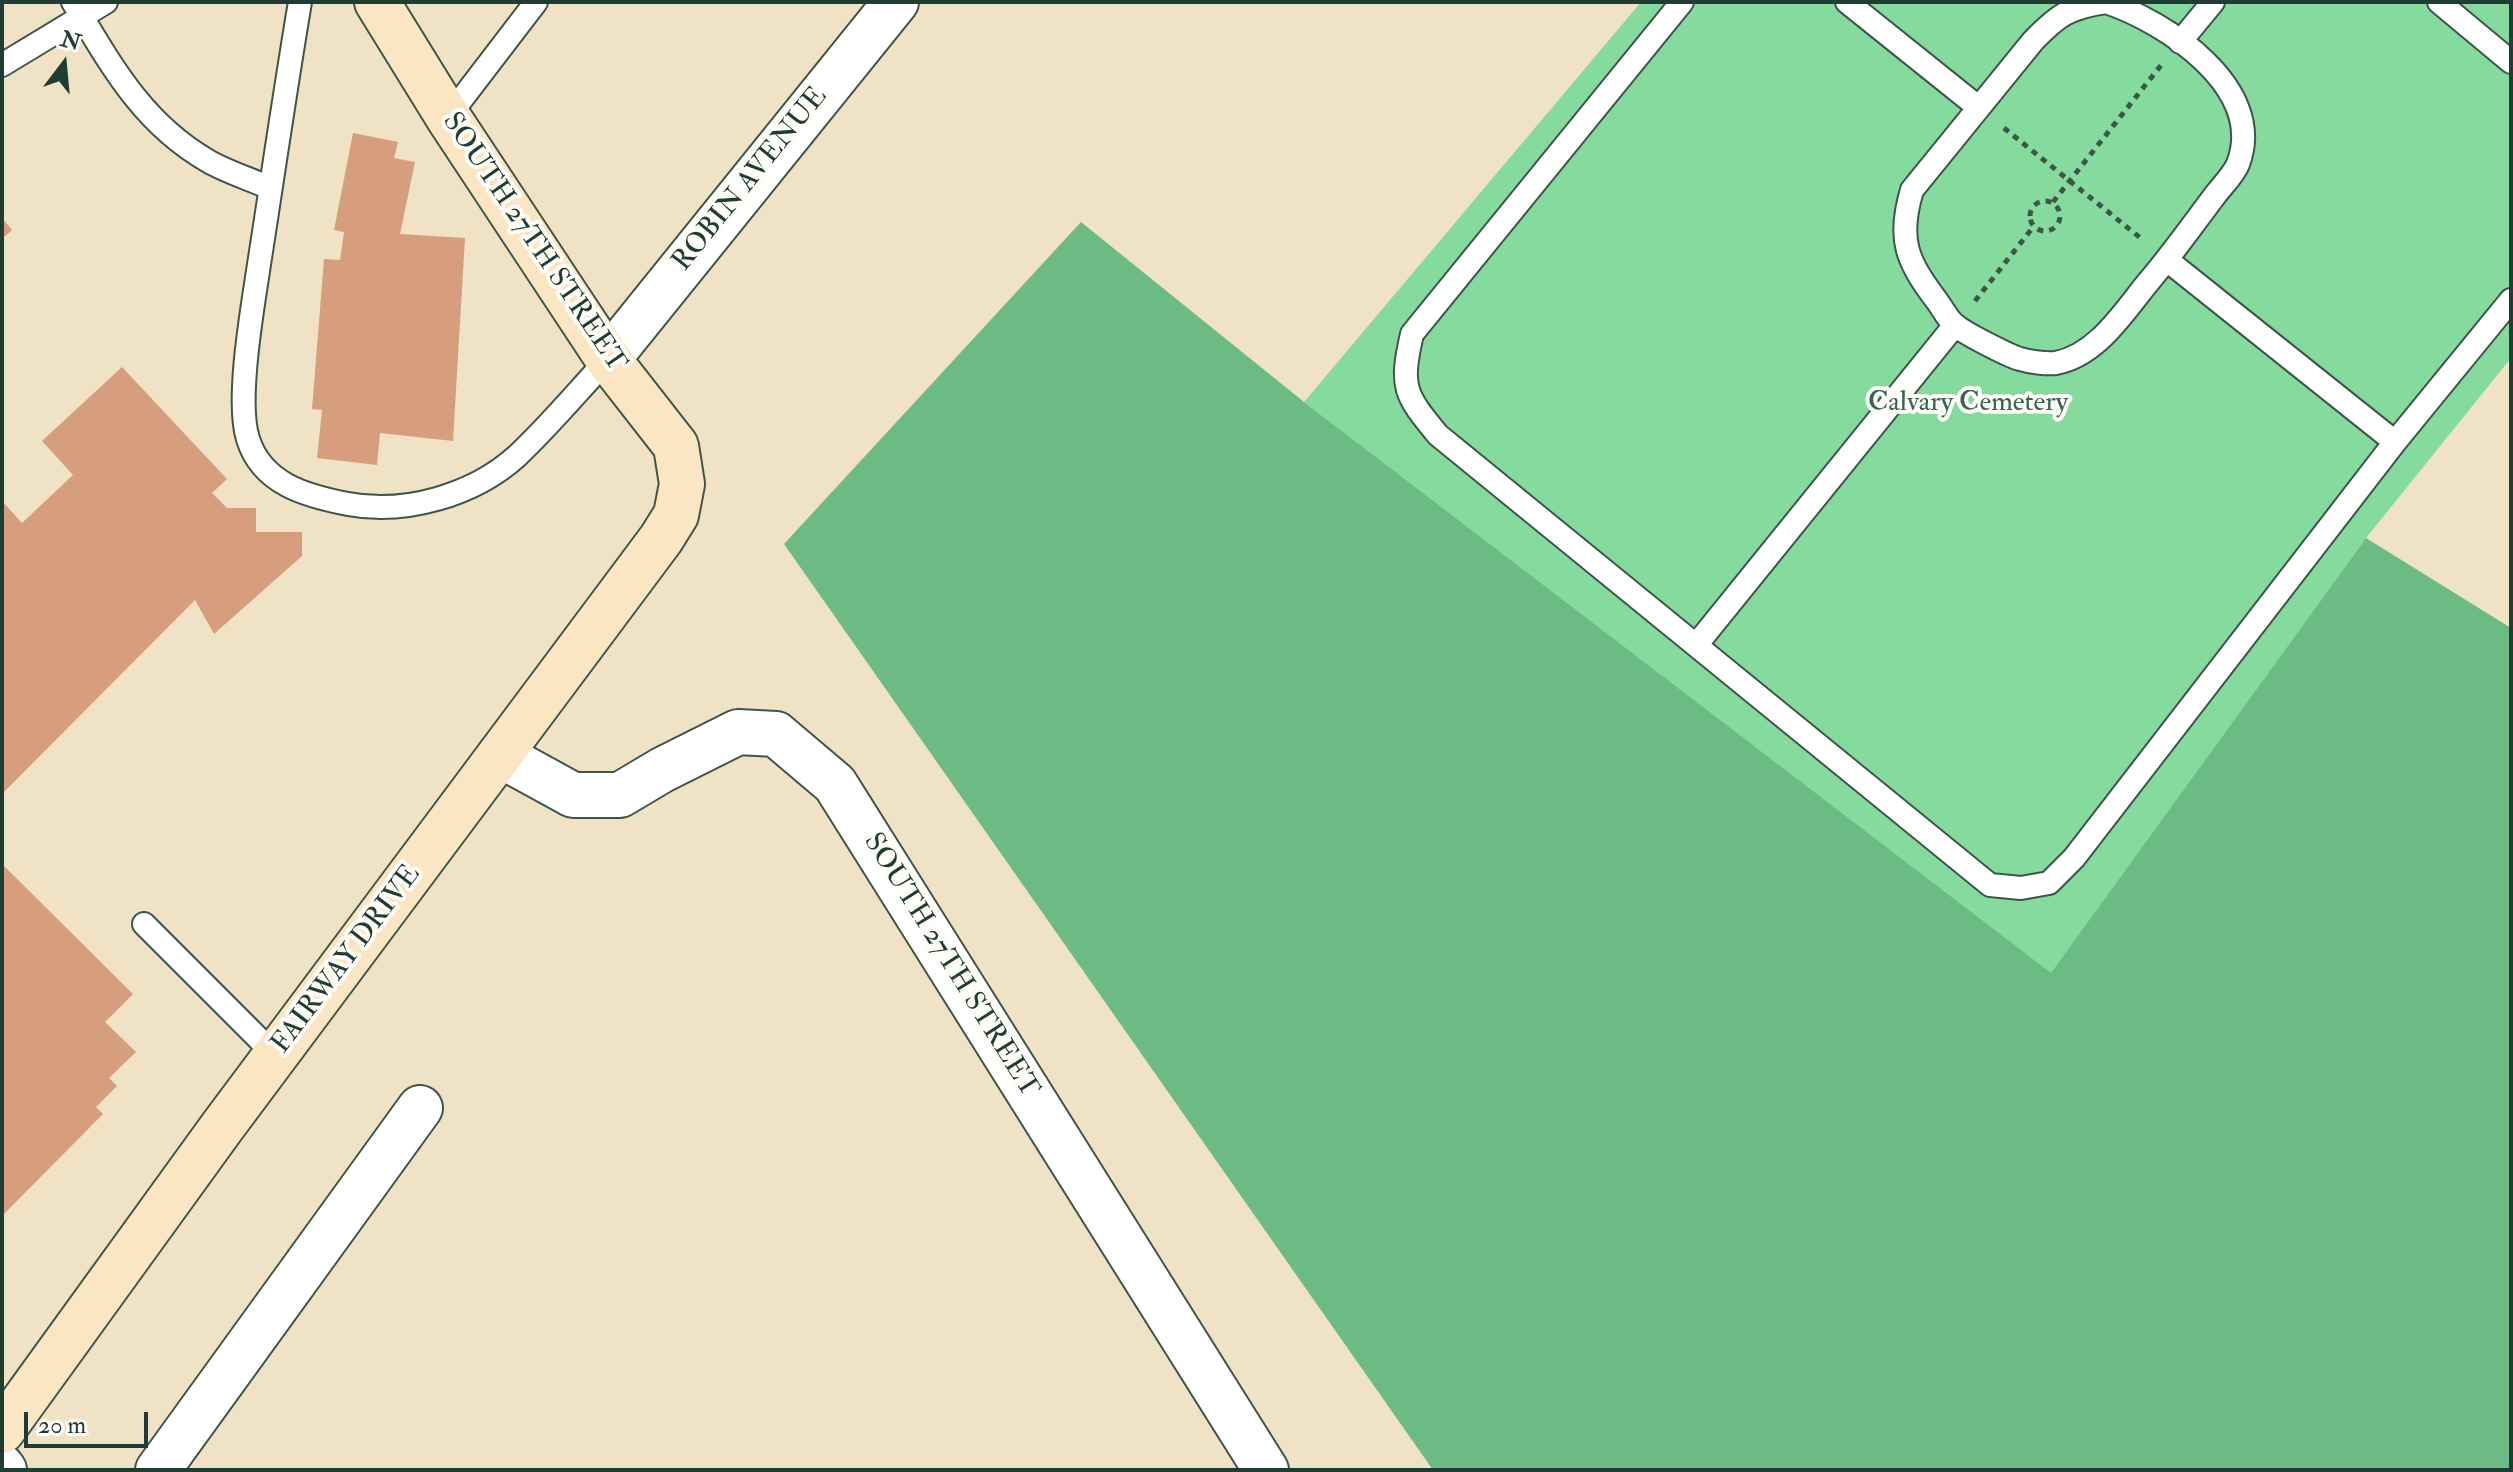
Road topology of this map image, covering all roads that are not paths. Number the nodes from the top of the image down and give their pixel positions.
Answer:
1 (106, 2) edge
2 (300, 2) edge
3 (377, 2) edge
4 (536, 2) edge
5 (896, 2) edge
6 (1682, 2) edge
7 (1847, 2) edge
8 (2213, 2) edge
9 (2439, 2) edge
10 (78, 10) edge
11 (2180, 42) junction
12 (2511, 62) edge
13 (2, 65) edge
14 (1978, 107) junction
15 (448, 117) junction
16 (270, 188) junction
17 (2167, 260) junction
18 (2511, 300) edge
19 (1955, 325) junction
20 (608, 359) junction
21 (2395, 442) junction
22 (682, 484) joint
23 (1697, 644) junction
24 (500, 755) junction
25 (144, 924) dead end
26 (276, 1056) junction
27 (420, 1108) dead end
28 (2, 1431) edge
29 (158, 1470) edge
30 (1266, 1470) edge

1 - 10 lane
2 - 16 lane
3 - 15 street, SOUTH 27TH STREET
4 - 15 lane
5 - 20 street, ROBIN AVENUE
6 - 23 lane
7 - 14 lane
8 - 11 lane
9 - 12 lane
10 - 13 lane
10 - 16 lane
11 - 14 lane
11 - 17 lane
14 - 19 lane
15 - 20 street, SOUTH 27TH STREET
16 - 20 lane
17 - 19 lane
17 - 21 lane
18 - 21 lane
19 - 23 lane
20 - 22 street, SOUTH 27TH STREET
21 - 23 lane
22 - 24 street, FAIRWAY DRIVE
24 - 26 street, FAIRWAY DRIVE
24 - 30 street, SOUTH 27TH STREET
25 - 26 lane
26 - 28 street, FAIRWAY DRIVE
27 - 29 street

